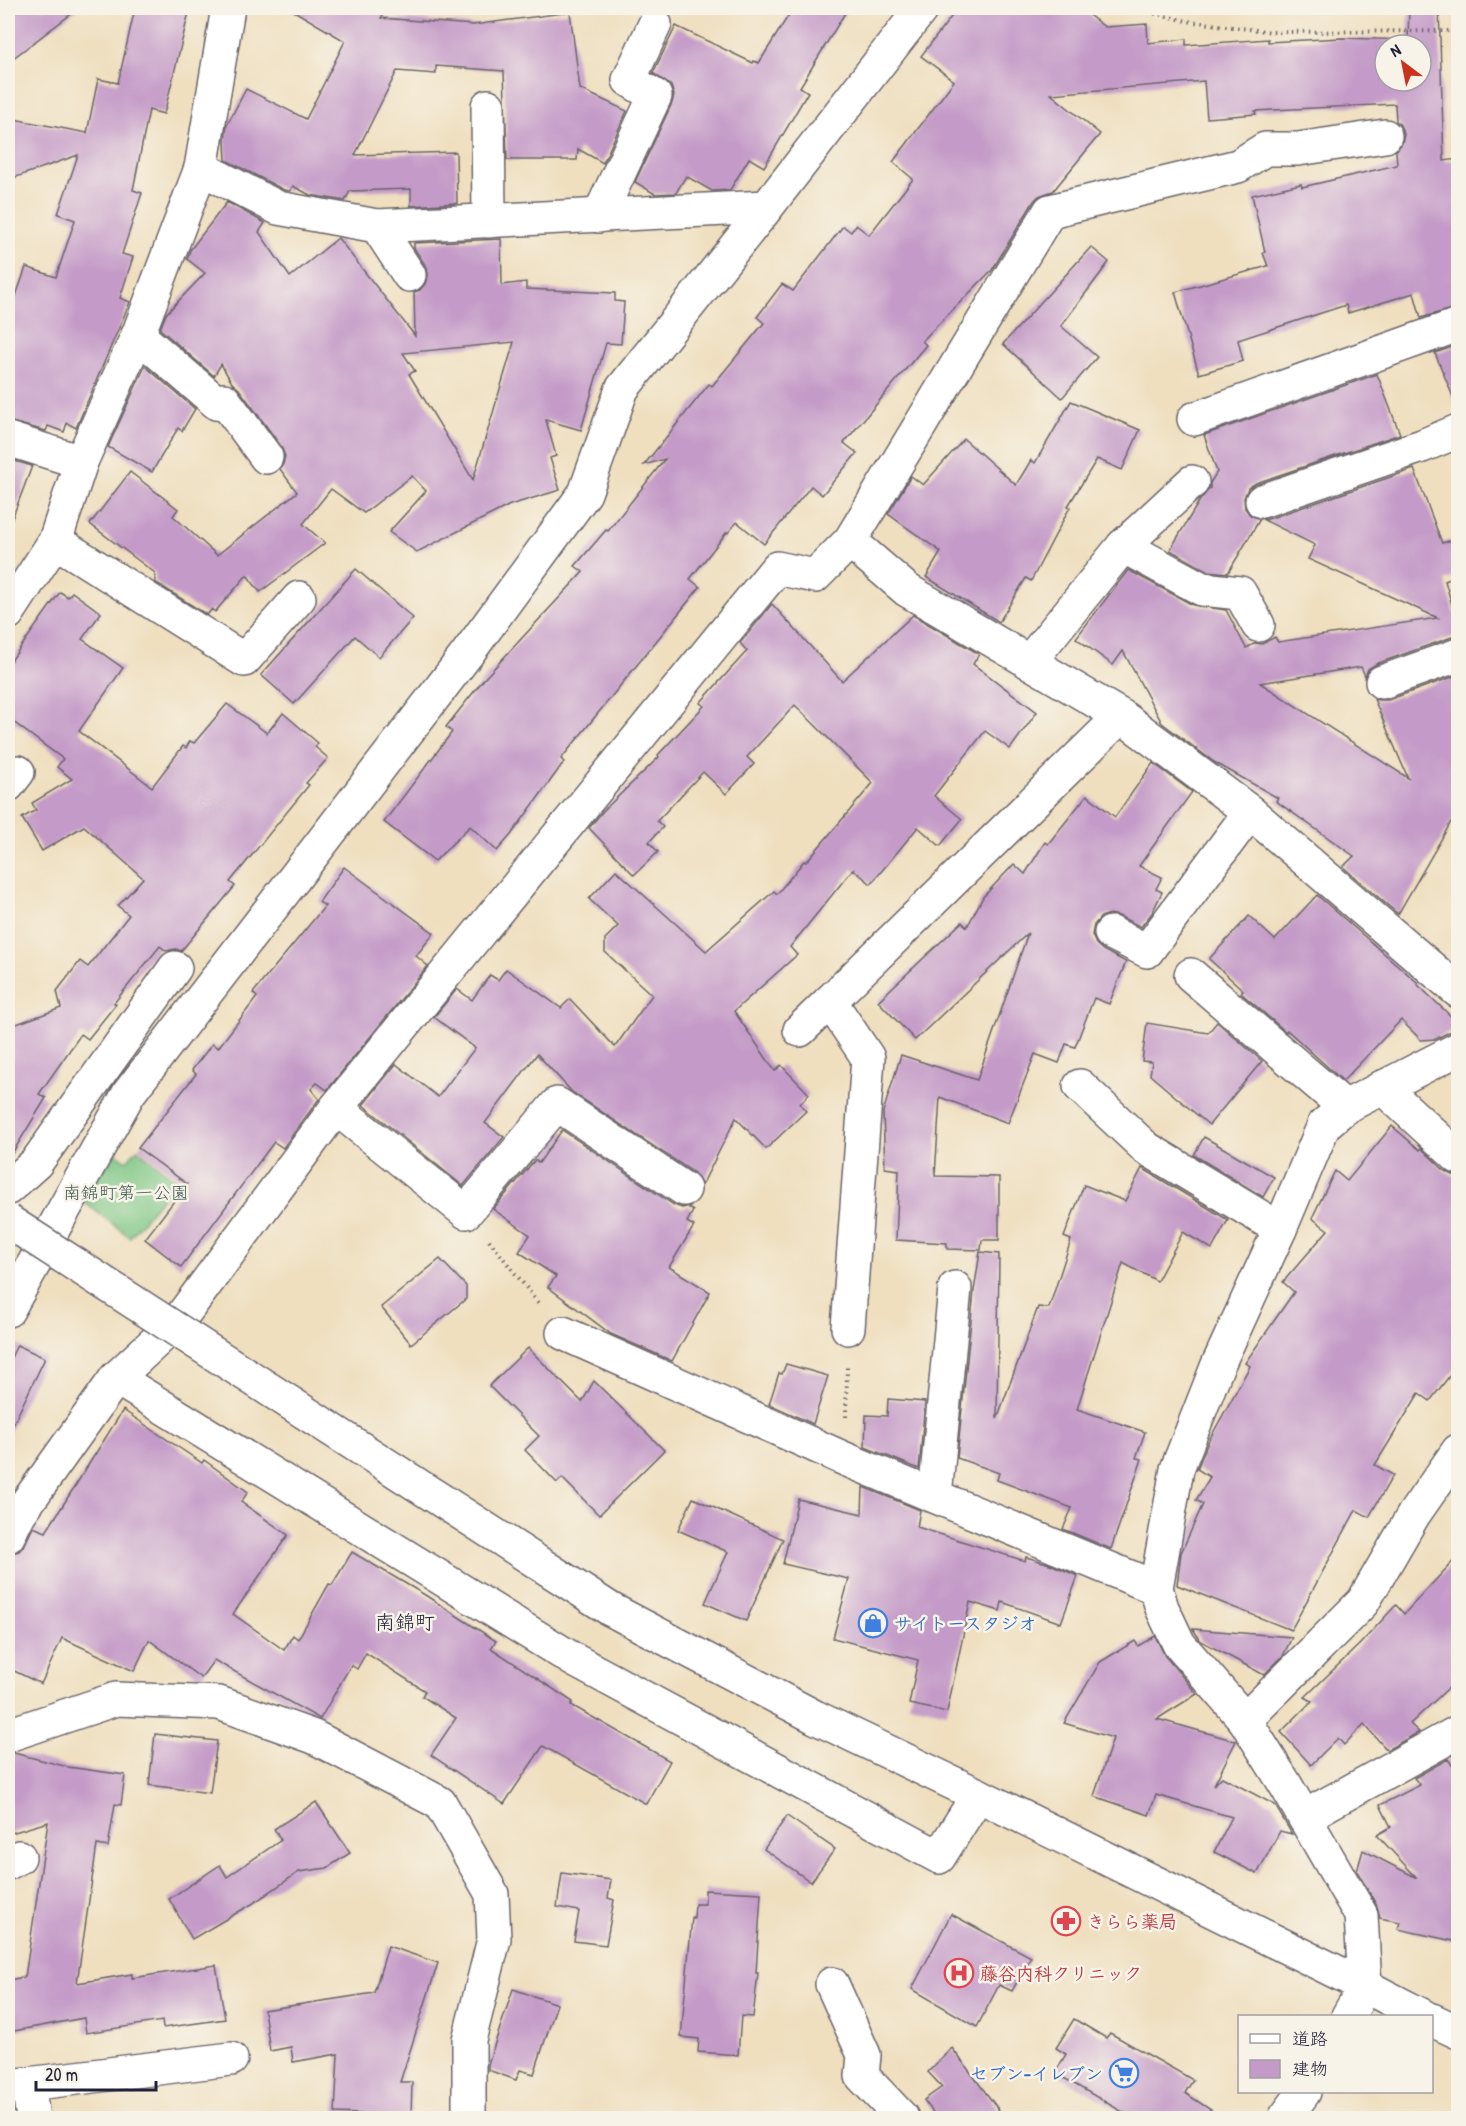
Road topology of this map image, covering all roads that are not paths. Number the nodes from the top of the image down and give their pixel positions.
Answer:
1 (228, 8) edge
2 (922, 8) edge
3 (656, 24) dead end
4 (488, 106) dead end
5 (1385, 136) dead end
6 (201, 168) junction
7 (767, 207) junction
8 (598, 216) junction
9 (489, 221) junction
10 (377, 226) junction
11 (409, 275) dead end
12 (1458, 325) edge
13 (138, 335) junction
14 (1194, 419) dead end
15 (1458, 431) edge
16 (8, 439) edge
17 (266, 457) dead end
18 (81, 462) junction
19 (1192, 482) dead end
20 (1262, 501) dead end
21 (55, 541) junction
22 (850, 542) junction
23 (1123, 546) junction
24 (299, 598) dead end
25 (8, 613) edge
26 (1258, 625) dead end
27 (1458, 655) edge
28 (1029, 662) junction
29 (1382, 682) dead end
30 (1121, 717) junction
31 (1250, 812) junction
32 (1111, 933) dead end
33 (175, 968) dead end
34 (1191, 975) dead end
35 (1458, 991) edge
36 (830, 1001) junction
37 (800, 1030) dead end
38 (1458, 1049) edge
39 (1080, 1086) dead end
40 (1382, 1087) junction
41 (1345, 1107) junction
42 (336, 1108) junction
43 (1458, 1157) edge
44 (8, 1188) edge
45 (684, 1189) dead end
46 (8, 1221) edge
47 (1280, 1229) junction
48 (48, 1239) junction
49 (955, 1288) dead end
50 (8, 1310) edge
51 (179, 1320) junction
52 (848, 1328) road end
53 (563, 1333) road end
54 (116, 1378) junction
55 (1458, 1450) edge
56 (935, 1496) junction
57 (8, 1536) edge
58 (1156, 1588) junction
59 (1245, 1720) junction
60 (1458, 1732) edge
61 (8, 1736) edge
62 (978, 1795) junction
63 (1304, 1817) junction
64 (832, 1984) dead end
65 (1365, 1986) junction
66 (1349, 2015) edge
67 (1421, 2015) edge
68 (1433, 2021) edge
69 (1458, 2032) edge
70 (231, 2059) dead end
71 (18, 2085) edge
72 (1303, 2093) edge
73 (33, 2118) edge
74 (469, 2118) edge
75 (902, 2118) edge
76 (1285, 2118) edge

1 - 6 street
2 - 7 street
3 - 8 street
4 - 9 street
5 - 22 street
6 - 10 street
6 - 13 street
7 - 8 street
7 - 48 street
8 - 9 street
9 - 10 street
10 - 11 street
12 - 14 street
13 - 17 street
13 - 18 street
15 - 20 street
16 - 18 street
18 - 21 street
19 - 23 street
21 - 24 street
21 - 25 street
22 - 28 street
22 - 42 street
23 - 26 street
23 - 28 street
27 - 29 street
28 - 30 street
30 - 31 street
30 - 36 street
31 - 32 street
31 - 35 street
33 - 44 street
34 - 41 street
36 - 37 street
36 - 52 street
38 - 40 street
39 - 47 street
40 - 41 street
40 - 43 street
41 - 47 street
42 - 45 street
42 - 51 street
46 - 62 street, bridge
47 - 58 street
48 - 50 street
48 - 51 street
49 - 56 street
51 - 54 street
53 - 56 street
54 - 57 street
54 - 62 street
55 - 59 street
56 - 58 street
58 - 59 street
59 - 63 street
60 - 63 street
61 - 74 street
62 - 65 street
63 - 65 street
64 - 75 street
65 - 66 street
65 - 67 street
68 - 69 street
70 - 71 street
71 - 73 street
72 - 76 street

